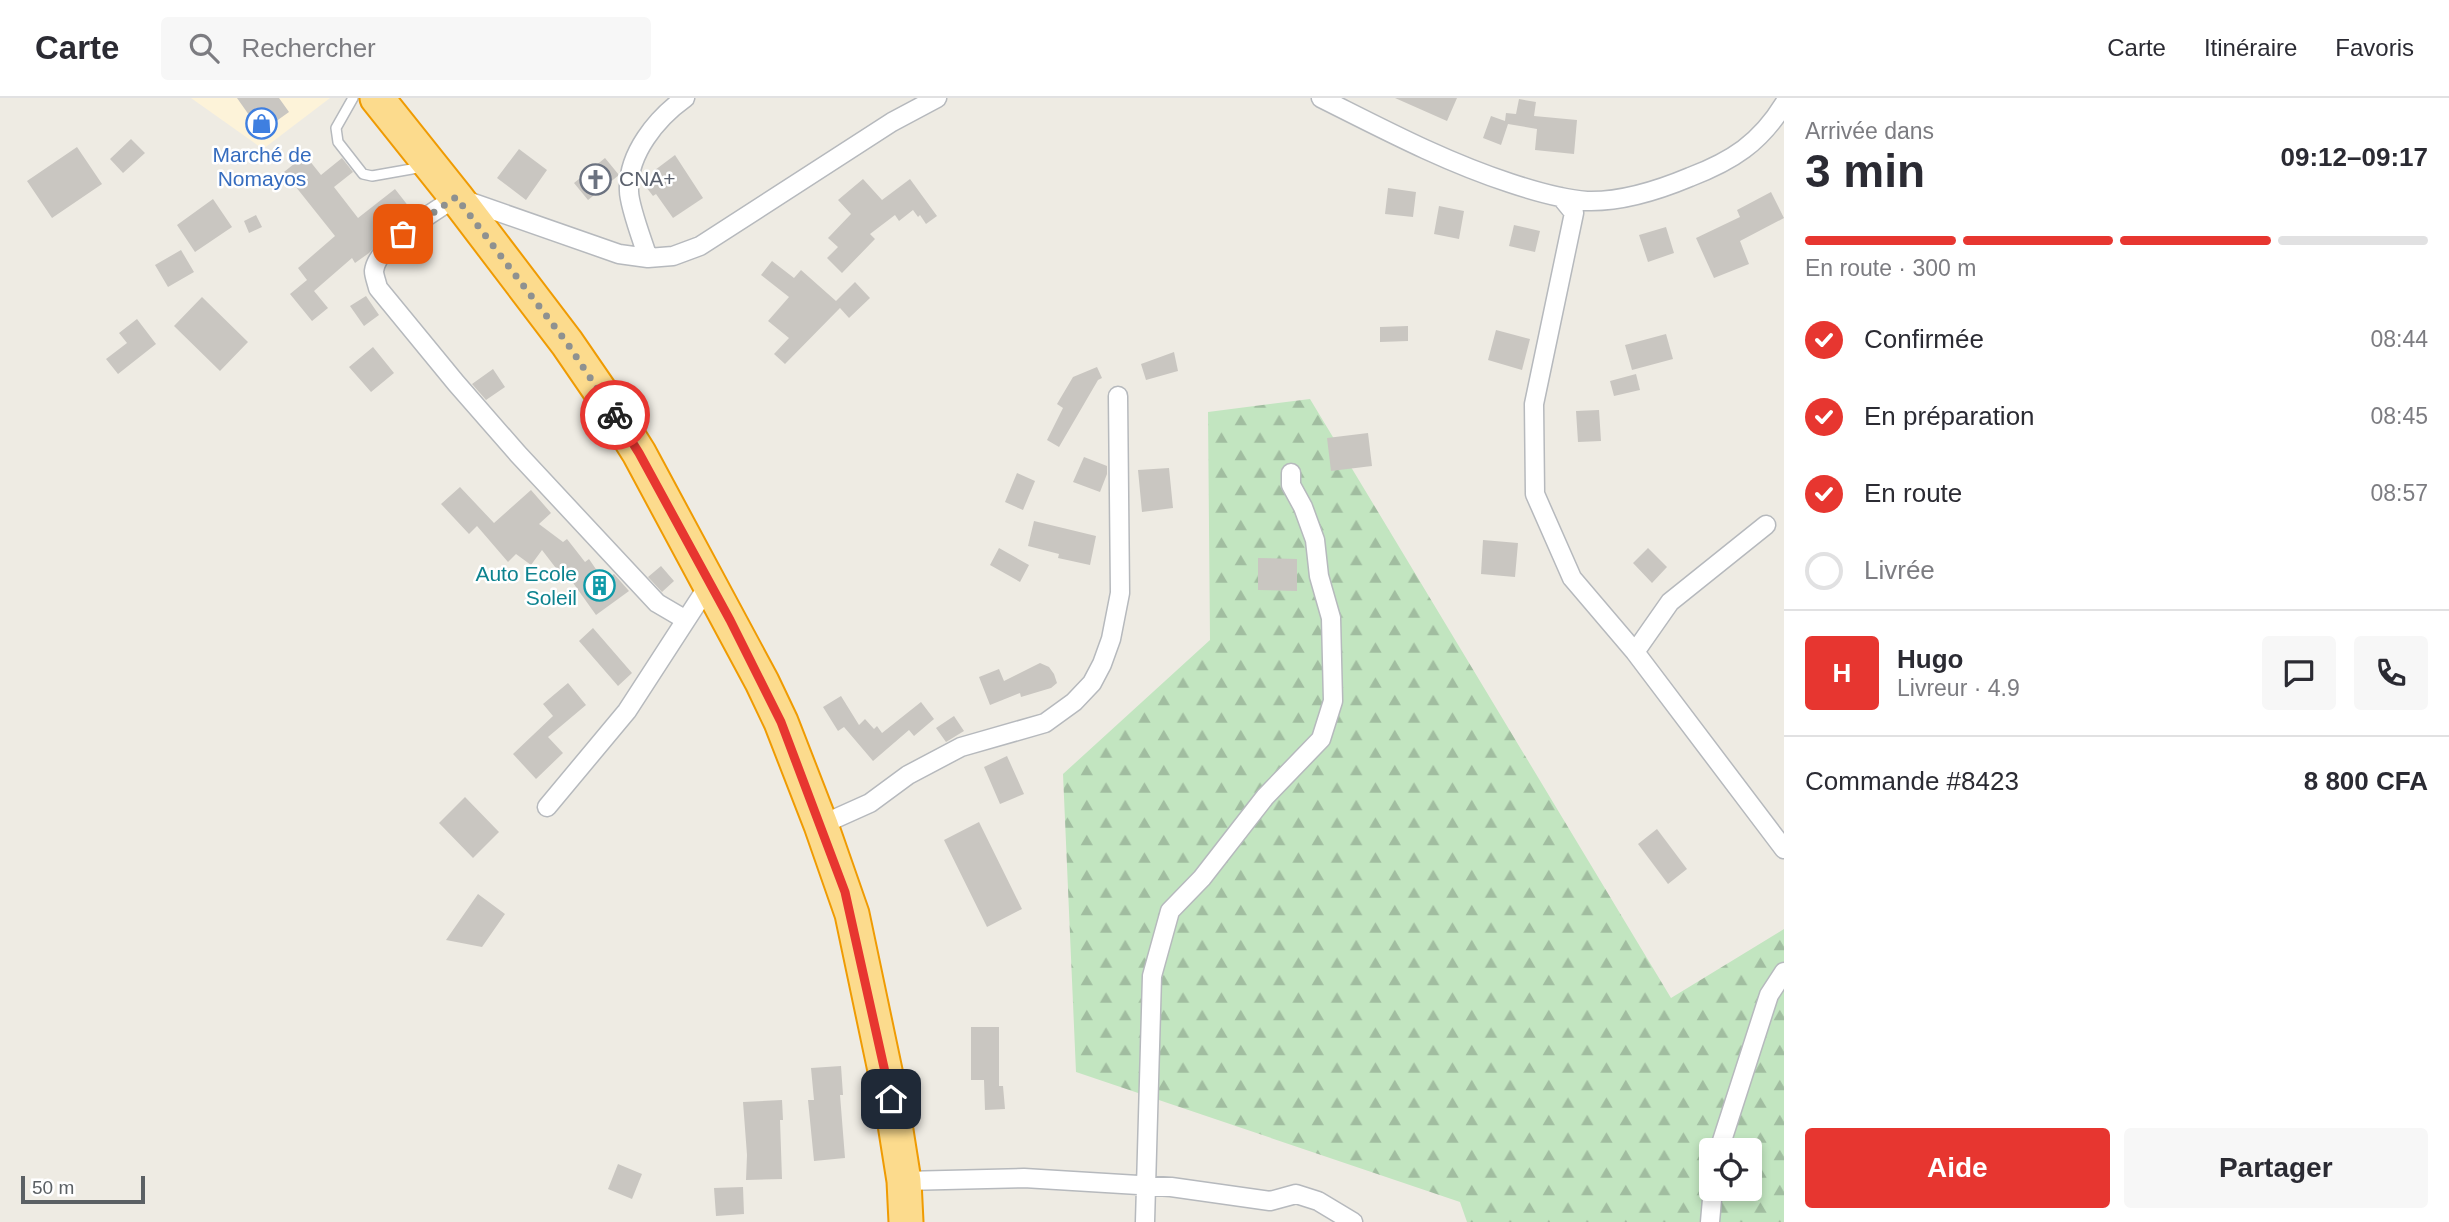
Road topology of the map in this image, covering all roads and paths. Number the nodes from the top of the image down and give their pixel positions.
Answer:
1 (353, 98) edge
2 (377, 98) edge
3 (685, 98) edge
4 (937, 98) edge
5 (1321, 98) edge
6 (1784, 104) edge
7 (431, 166) junction
8 (456, 197) junction
9 (1561, 197) junction
10 (648, 258) junction
11 (1118, 396) dead end
12 (1291, 473) dead end
13 (1766, 525) dead end
14 (710, 583) junction
15 (686, 620) junction
16 (1635, 652) junction
17 (547, 807) dead end
18 (821, 825) junction
19 (1784, 849) edge
20 (1784, 972) edge
21 (1723, 1138) edge
22 (904, 1181) junction
23 (1147, 1187) junction
24 (1712, 1201) edge
25 (906, 1222) edge
26 (1145, 1222) edge
27 (1353, 1222) edge
28 (1710, 1222) edge

1 - 7 lane
2 - 7 highway
3 - 10 street
4 - 10 street
5 - 9 street
6 - 9 street
7 - 8 highway
8 - 10 street
8 - 14 highway
8 - 15 street
9 - 16 street
11 - 18 street
12 - 23 street
13 - 16 street
14 - 15 street
14 - 18 highway
15 - 17 street
16 - 19 street
18 - 22 highway
20 - 21 street
22 - 23 street
22 - 25 highway
23 - 26 street
23 - 27 street
24 - 28 street

